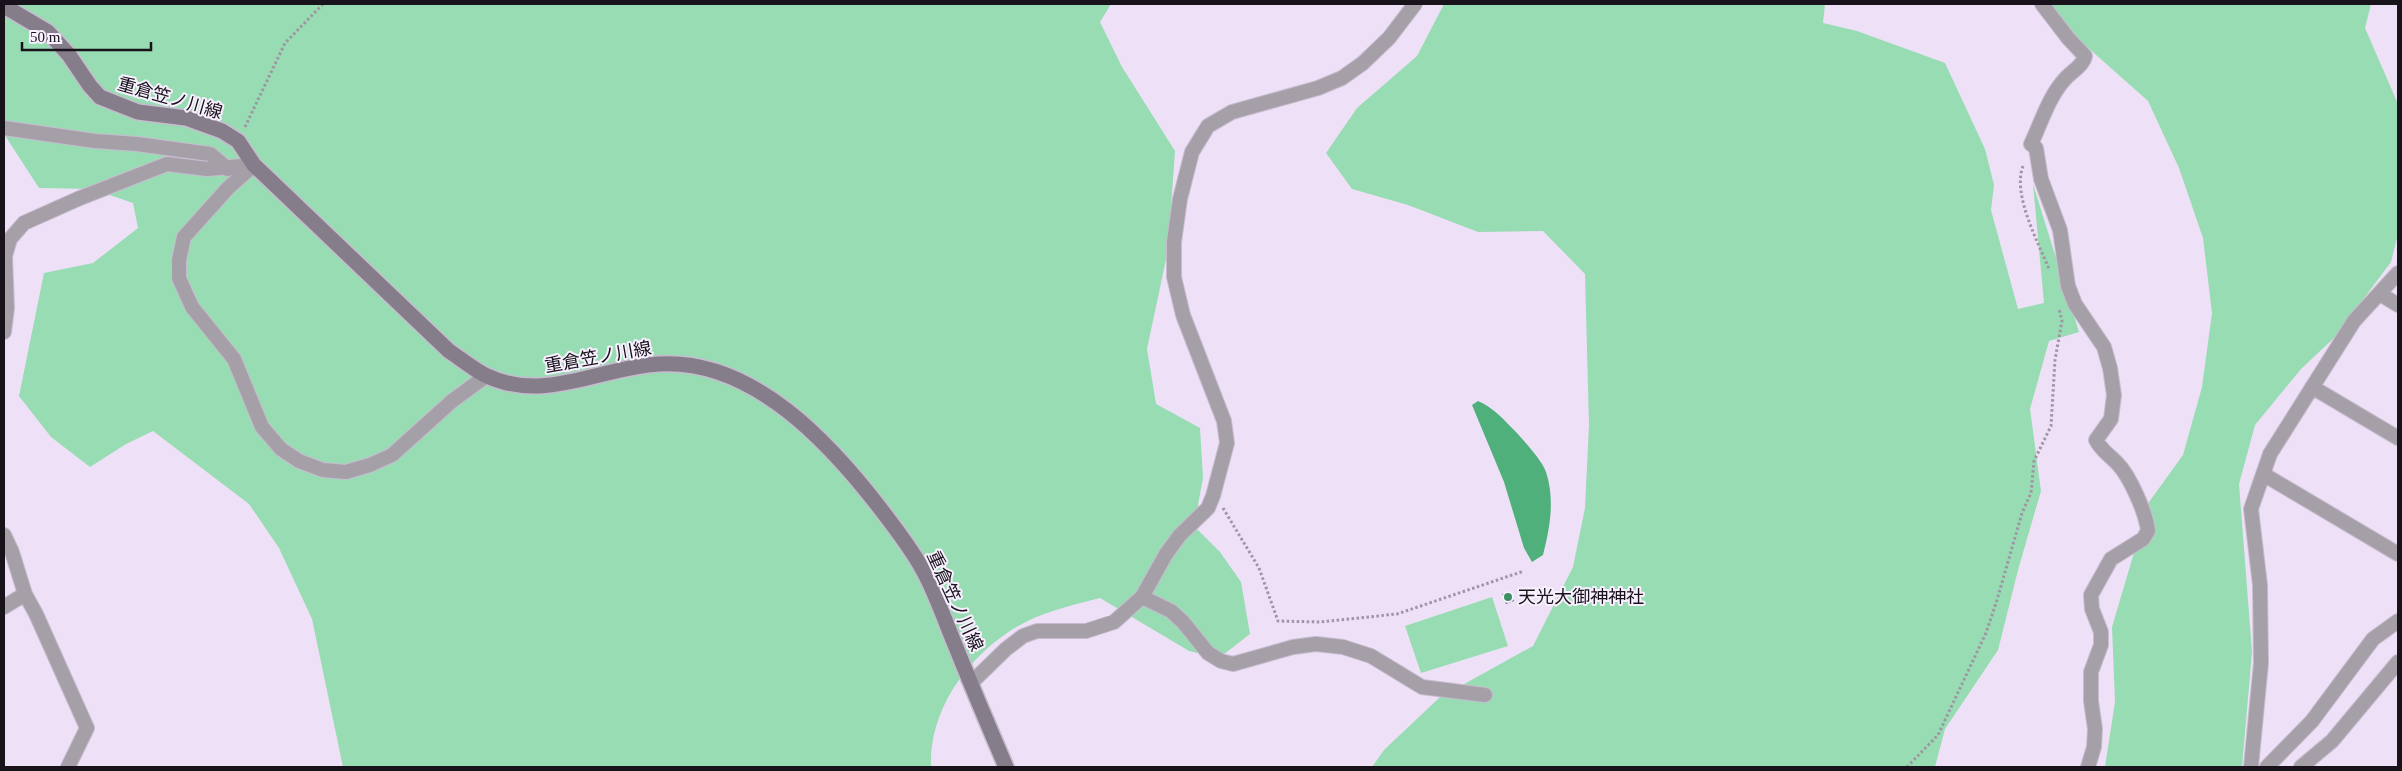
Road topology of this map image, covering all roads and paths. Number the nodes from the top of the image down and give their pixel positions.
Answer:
1 (323, 4) edge
2 (1416, 4) edge
3 (2042, 4) edge
4 (4, 6) edge
5 (4, 128) edge
6 (238, 141) junction
7 (2031, 144) junction
8 (254, 165) junction
9 (228, 169) junction
10 (2398, 273) edge
11 (2051, 274) dead end
12 (2380, 294) junction
13 (2058, 302) dead end
14 (2398, 305) edge
15 (4, 332) edge
16 (486, 376) junction
17 (2312, 387) junction
18 (2398, 438) edge
19 (2263, 474) junction
20 (1214, 496) junction
21 (4, 536) edge
22 (2398, 554) edge
23 (1524, 572) dead end
24 (25, 594) junction
25 (1142, 597) junction
26 (4, 608) edge
27 (2398, 621) edge
28 (2398, 662) edge
29 (971, 684) junction
30 (1484, 695) dead end
31 (68, 767) edge
32 (1006, 767) edge
33 (1907, 767) edge
34 (2088, 767) edge
35 (2250, 767) edge
36 (2267, 767) edge
37 (2302, 767) edge

1 - 6 path
2 - 20 street
3 - 7 street
4 - 6 main road, 重倉笠ノ川線
5 - 9 street
6 - 8 main road, 重倉笠ノ川線
7 - 11 path
7 - 34 street
8 - 9 street
8 - 16 main road, 重倉笠ノ川線
8 - 16 street
9 - 15 street
10 - 12 street
12 - 14 street
12 - 17 street
13 - 33 path
16 - 29 main road, 重倉笠ノ川線
17 - 18 street
17 - 19 street
19 - 22 street
19 - 35 street
20 - 23 path
20 - 25 street
21 - 24 street
24 - 26 street
24 - 31 street
25 - 29 street
25 - 30 street
27 - 36 street
28 - 37 street
29 - 32 main road, 重倉笠ノ川線

